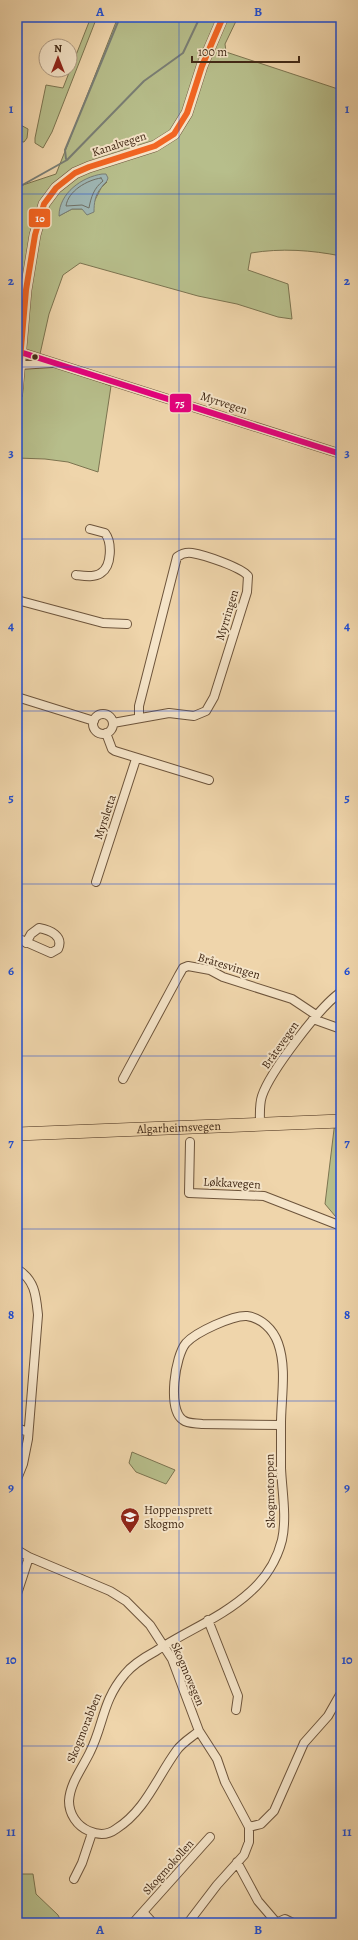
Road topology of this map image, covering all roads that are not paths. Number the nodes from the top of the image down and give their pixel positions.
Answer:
1 (223, 17) edge
2 (20, 352) junction
3 (53, 363) junction
4 (19, 365) junction
5 (17, 394) edge
6 (341, 454) edge
7 (90, 529) dead end
8 (76, 575) dead end
9 (17, 600) edge
10 (127, 624) dead end
11 (17, 697) edge
12 (139, 718) junction
13 (94, 721) junction
14 (113, 723) junction
15 (106, 733) junction
16 (136, 759) junction
17 (209, 780) dead end
18 (96, 882) dead end
19 (17, 938) edge
20 (26, 942) dead end
21 (341, 992) edge
22 (314, 1017) junction
23 (341, 1029) edge
24 (123, 1080) dead end
25 (341, 1121) edge
26 (260, 1124) junction
27 (17, 1134) edge
28 (190, 1142) dead end
29 (341, 1226) edge
30 (17, 1269) edge
31 (281, 1425) junction
32 (17, 1428) edge
33 (28, 1432) junction
34 (17, 1479) edge
35 (17, 1550) edge
36 (29, 1557) junction
37 (17, 1594) edge
38 (208, 1620) junction
39 (164, 1645) junction
40 (341, 1693) edge
41 (236, 1710) dead end
42 (199, 1731) junction
43 (249, 1828) junction
44 (92, 1833) junction
45 (210, 1837) dead end
46 (237, 1862) junction
47 (74, 1879) dead end
48 (144, 1912) junction
49 (133, 1923) edge
50 (153, 1923) edge
51 (188, 1923) edge
52 (276, 1923) edge
53 (293, 1923) edge

1 - 2 street, Kanalvegen
2 - 3 street, Myrvegen
2 - 4 street
3 - 4 street, Myrvegen
3 - 6 street, Myrvegen
4 - 5 street
7 - 8 street
9 - 10 street
11 - 13 street
12 - 12 street, Myrringen
12 - 14 street, Myrringen
13 - 14 street
13 - 15 street
14 - 15 street
15 - 16 street
16 - 17 street
16 - 18 street, Myrsletta
19 - 20 street
21 - 22 street, Bråtevegen
22 - 23 street
22 - 24 street, Bråtesvingen
22 - 26 street, Bråtevegen
25 - 26 main road, Algarheimsvegen
26 - 27 main road, Algarheimsvegen
28 - 29 street, Løkkavegen
30 - 33 street
31 - 31 street, Skogmotoppen
31 - 38 street, Skogmotoppen
32 - 33 street
33 - 34 street
35 - 36 street, Skogmovegen
36 - 37 street
36 - 39 street, Skogmovegen
38 - 39 street, Skogmotoppen
38 - 41 street
39 - 42 street, Skogmovegen
39 - 44 street, Skogmorabben
40 - 43 street
42 - 43 street, Skogmovegen
42 - 44 street
43 - 46 street
44 - 47 street
45 - 48 street, Skogmokollen
46 - 51 street
46 - 52 street
48 - 49 street, Skogmokollen
48 - 50 street, Skogmokollen
52 - 53 street

